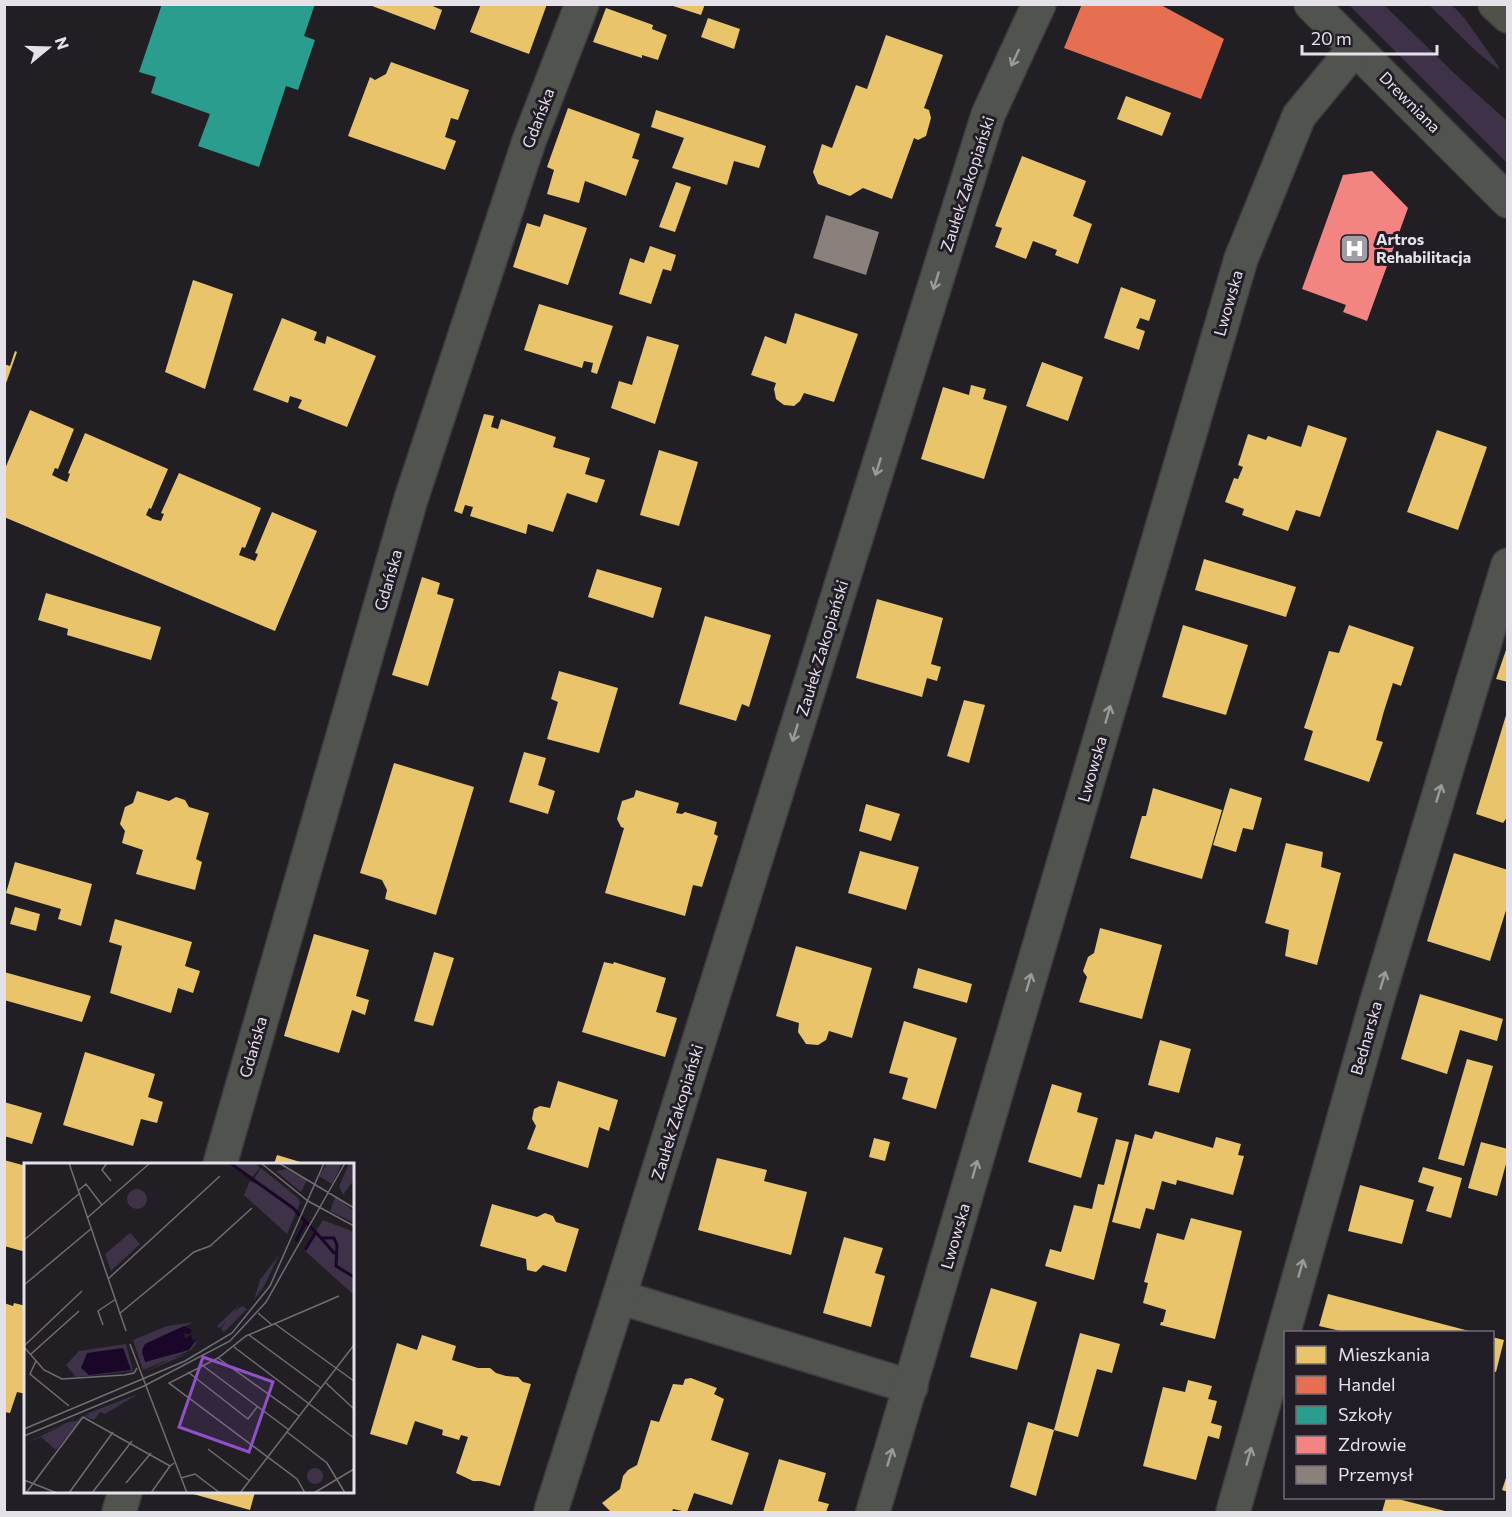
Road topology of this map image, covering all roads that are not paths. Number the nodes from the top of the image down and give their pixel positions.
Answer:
1 (582, 4) edge
2 (1039, 4) edge
3 (1311, 4) edge
4 (1495, 4) edge
5 (1508, 16) edge
6 (1355, 48) junction
7 (1508, 201) edge
8 (1508, 565) edge
9 (219, 1163) edge
10 (619, 1297) junction
11 (911, 1387) junction
12 (124, 1493) edge
13 (551, 1511) dead end
14 (119, 1512) edge
15 (873, 1512) edge
16 (1233, 1512) edge

1 - 9 street, Gdańska
2 -> 10 street, Zaułek Zakopiański
3 - 6 street, Drewniana
4 - 5 main road
6 - 7 street, Drewniana
11 -> 6 street, Lwowska
16 -> 8 street, Bednarska
10 - 11 street
10 - 13 street, Zaułek Zakopiański
15 -> 11 street, Lwowska
12 - 14 street

